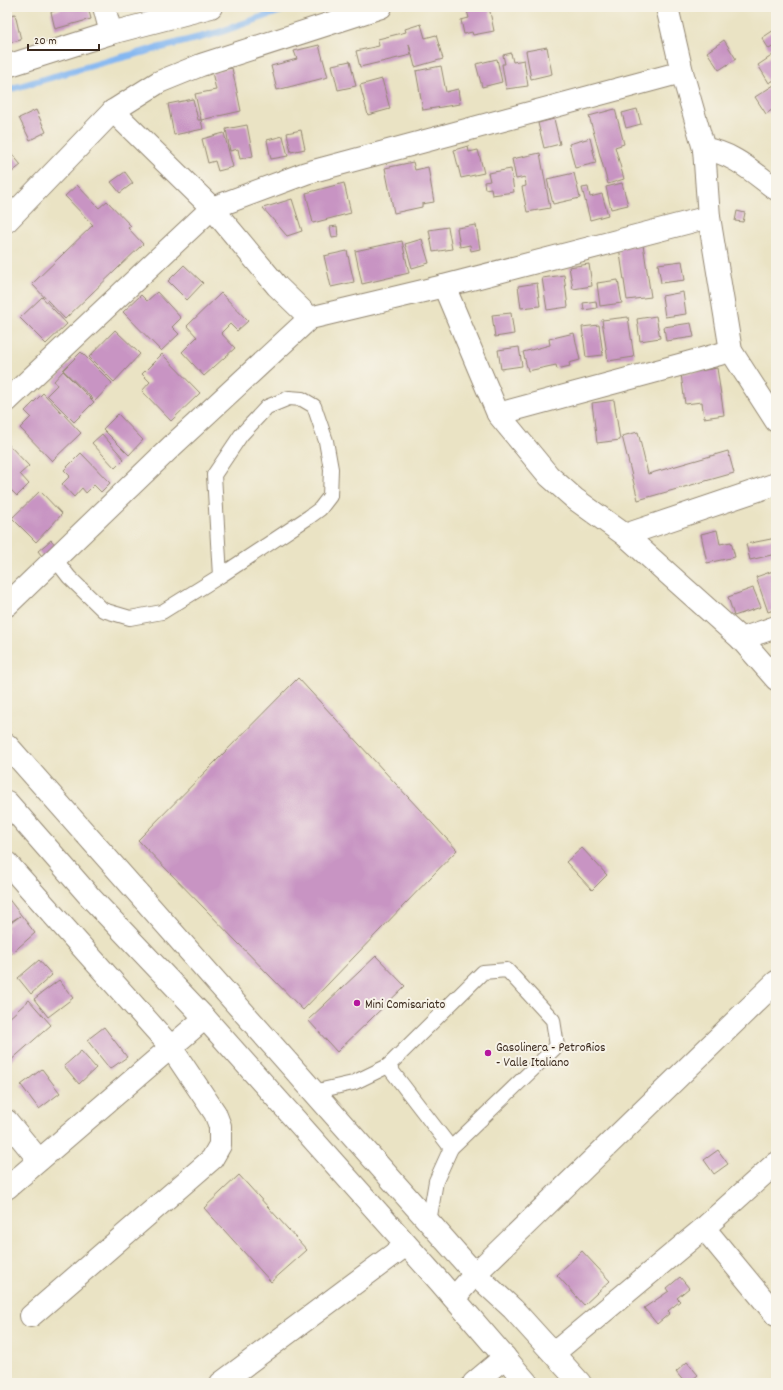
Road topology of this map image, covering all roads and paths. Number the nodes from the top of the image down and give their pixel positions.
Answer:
1 (104, 7) edge
2 (211, 7) edge
3 (381, 7) edge
4 (667, 7) edge
5 (111, 33) junction
6 (7, 66) edge
7 (682, 72) junction
8 (113, 111) junction
9 (704, 149) junction
10 (776, 189) edge
11 (212, 208) junction
12 (709, 217) junction
13 (7, 221) edge
14 (444, 286) junction
15 (310, 318) junction
16 (731, 351) junction
17 (7, 401) edge
18 (498, 414) junction
19 (776, 421) edge
20 (776, 484) edge
21 (625, 535) junction
22 (55, 559) junction
23 (220, 576) junction
24 (7, 605) edge
25 (776, 627) edge
26 (741, 639) junction
27 (776, 679) edge
28 (7, 745) edge
29 (7, 802) edge
30 (7, 863) edge
31 (776, 982) edge
32 (205, 1018) junction
33 (170, 1046) junction
34 (388, 1066) junction
35 (313, 1092) junction
36 (7, 1121) edge
37 (451, 1148) junction
38 (39, 1160) junction
39 (776, 1162) edge
40 (7, 1188) edge
41 (429, 1222) junction
42 (704, 1228) junction
43 (406, 1245) junction
44 (475, 1274) junction
45 (454, 1298) junction
46 (776, 1315) edge
47 (31, 1316) dead end
48 (554, 1353) junction
49 (505, 1357) junction
50 (221, 1383) edge
51 (474, 1383) edge
52 (527, 1383) edge
53 (580, 1383) edge

1 - 5 street
2 - 5 street
3 - 8 street
4 - 7 street
5 - 6 street
7 - 9 street
7 - 11 street
8 - 11 street
8 - 13 street
9 - 10 street
9 - 12 street
11 - 15 street
11 - 17 street
12 - 14 street
12 - 16 street
14 - 15 street
14 - 18 street
15 - 22 street
16 - 18 street
16 - 19 street
18 - 21 street
20 - 21 street
21 - 26 street
22 - 23 lane
22 - 24 street
23 - 23 lane
25 - 26 street
26 - 27 street
28 - 35 street
29 - 32 street
30 - 33 street
31 - 44 street
32 - 33 street
32 - 43 street
33 - 38 street
33 - 47 street
34 - 35 lane
34 - 37 lane
34 - 37 lane
35 - 41 street
36 - 38 street
37 - 41 lane
38 - 40 street
39 - 42 street
41 - 44 street
42 - 46 street
42 - 48 street
43 - 45 street
43 - 50 street
44 - 45 street
44 - 48 street
45 - 49 street
48 - 53 street
49 - 51 street
49 - 52 street

